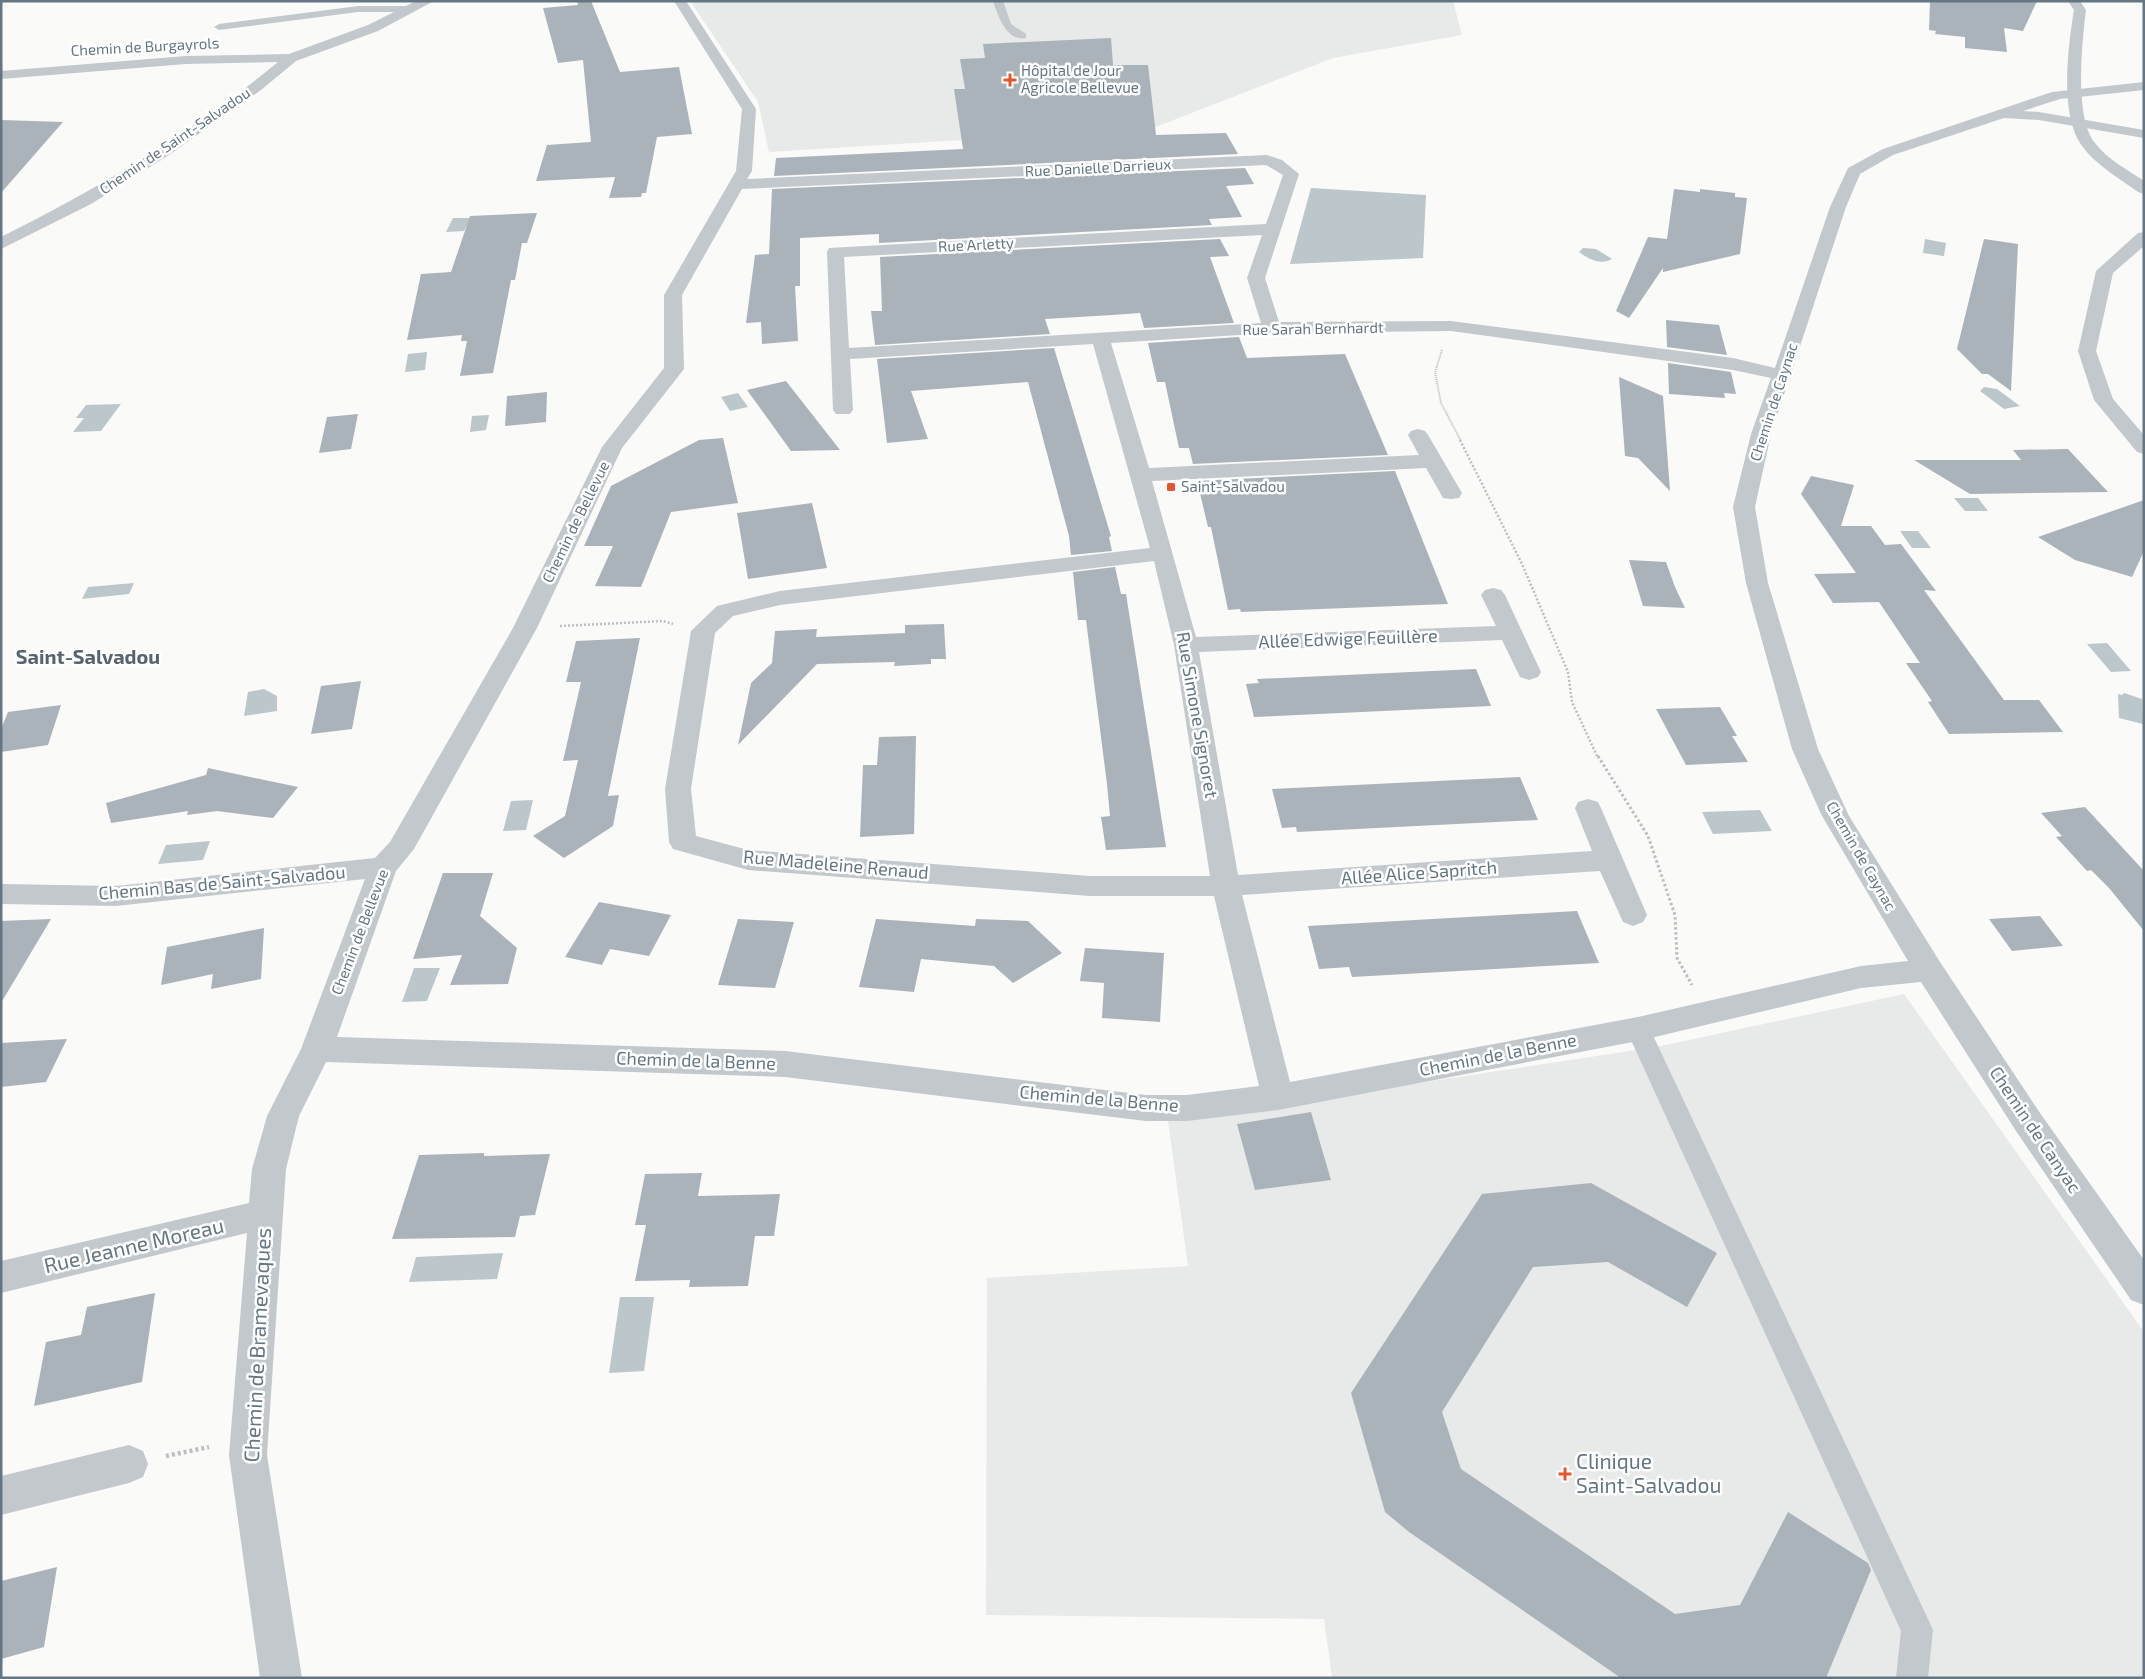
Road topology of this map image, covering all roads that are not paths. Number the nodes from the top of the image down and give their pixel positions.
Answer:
1 (428, 1) edge
2 (680, 1) edge
3 (998, 1) edge
4 (2074, 1) edge
5 (407, 9) junction
6 (219, 27) dead end
7 (1022, 36) dead end
8 (291, 58) junction
9 (1, 75) edge
10 (2144, 86) edge
11 (2075, 91) junction
12 (2028, 105) junction
13 (2001, 115) junction
14 (2079, 118) junction
15 (2144, 127) edge
16 (2144, 134) edge
17 (738, 184) junction
18 (2144, 189) edge
19 (1274, 229) junction
20 (2144, 237) edge
21 (1, 244) edge
22 (1272, 328) junction
23 (1100, 338) junction
24 (840, 354) junction
25 (1782, 375) junction
26 (843, 410) dead end
27 (1418, 434) dead end
28 (2144, 448) edge
29 (1434, 461) junction
30 (1140, 476) junction
31 (1451, 493) dead end
32 (1163, 554) junction
33 (1493, 596) dead end
34 (1510, 633) junction
35 (1186, 645) junction
36 (1529, 672) dead end
37 (1588, 808) dead end
38 (1611, 860) junction
39 (383, 867) junction
40 (1226, 886) junction
41 (1, 894) edge
42 (1633, 915) dead end
43 (1929, 970) junction
44 (1638, 1029) junction
45 (316, 1049) junction
46 (1278, 1096) junction
47 (266, 1214) junction
48 (1, 1277) edge
49 (2144, 1289) edge
50 (129, 1464) road end
51 (1, 1496) edge
52 (281, 1678) edge
53 (1912, 1678) edge

1 - 5 street, Chemin de Saint-Salvadou
2 - 17 street, Chemin de Bellevue
3 - 7 lane
4 - 11 street
5 - 6 lane
5 - 8 street, Chemin de Saint-Salvadou
8 - 9 street, Chemin de Burgayrols
8 - 21 street, Chemin de Saint-Salvadou
10 - 11 street, Chemin de Caynac
11 - 12 street, Chemin de Caynac
11 - 14 street
12 - 13 street, Chemin de Caynac
12 - 14 street, Chemin de Caynac
13 - 14 street, Chemin de Caynac
13 - 25 street, Chemin de Caynac
14 - 15 street
14 - 16 street
14 - 18 street
17 - 19 street, Rue Danielle Darrieux
17 - 39 street, Chemin de Bellevue
19 - 22 street, Rue Danielle Darrieux
19 - 24 street, Rue Arletty
20 - 28 street
22 - 23 street, Rue Sarah Bernhardt
22 - 25 street, Rue Sarah Bernhardt
23 - 24 street, Rue Sarah Bernhardt
23 - 30 street, Rue Simone Signoret
24 - 26 street, Rue Arletty
25 - 43 street, Chemin de Caynac
27 - 29 street
29 - 30 street
29 - 31 street
30 - 32 street, Rue Simone Signoret
32 - 35 street, Rue Simone Signoret
32 - 40 street, Rue Madeleine Renaud
33 - 34 street
34 - 35 street, Allée Edwige Feuillère
34 - 36 street
35 - 40 street, Rue Simone Signoret
37 - 38 street
38 - 40 street, Allée Alice Sapritch
38 - 42 street
39 - 41 street, Chemin Bas de Saint-Salvadou
39 - 45 street, Chemin de Bellevue
40 - 46 street, Rue Simone Signoret
43 - 44 street, Chemin de la Benne
43 - 49 street, Chemin de Canyac
44 - 46 street, Chemin de la Benne
44 - 53 lane
45 - 46 street, Chemin de la Benne
45 - 47 street, Chemin de Bramevaques
47 - 48 street, Rue Jeanne Moreau
47 - 52 street, Chemin de Bramevaques
50 - 51 street

